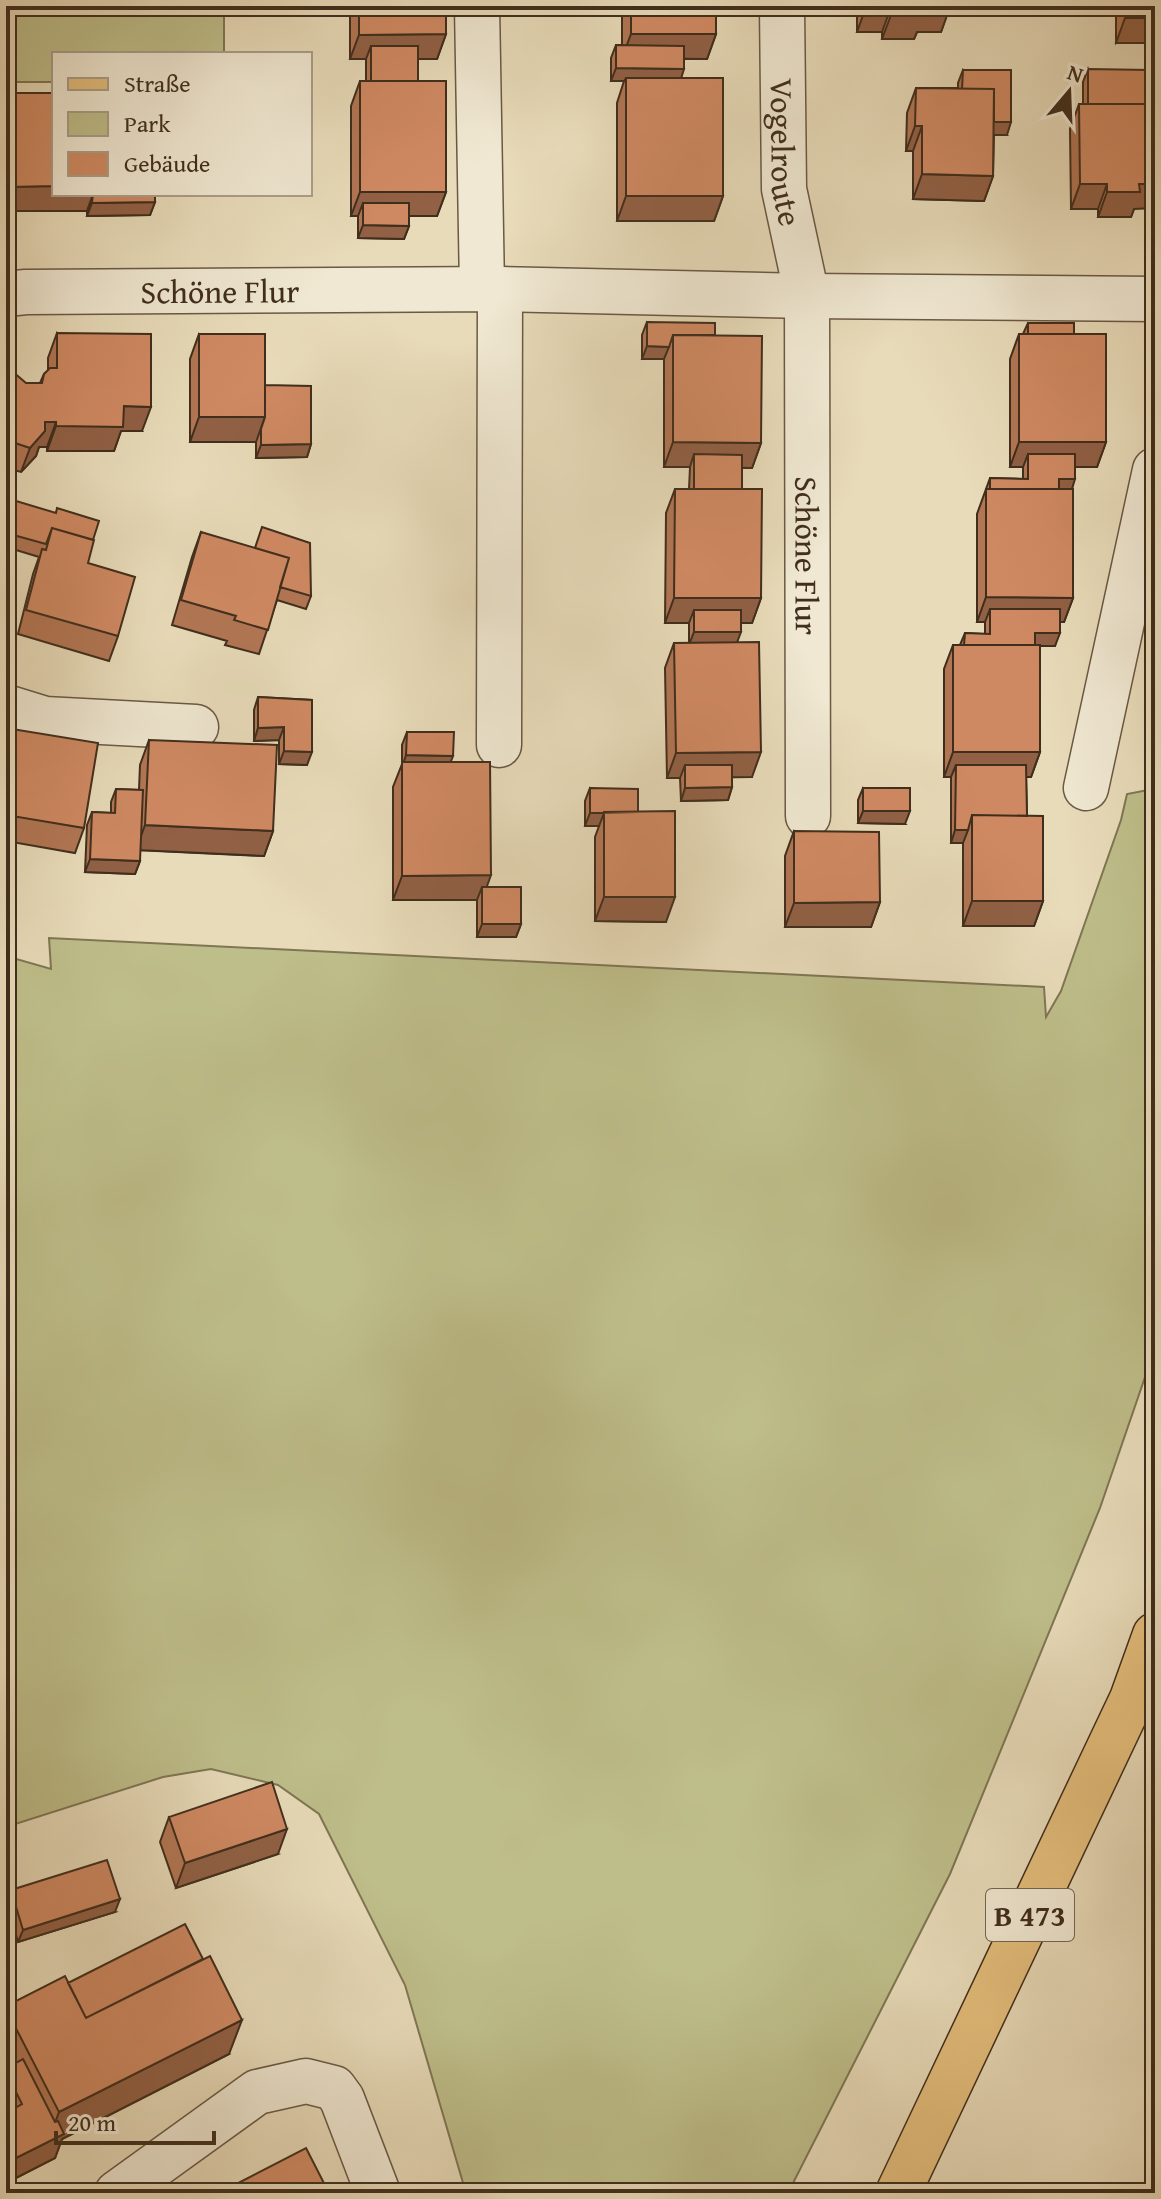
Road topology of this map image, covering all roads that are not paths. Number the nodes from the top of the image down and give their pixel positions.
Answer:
1 (477, 6) edge
2 (782, 6) edge
3 (491, 289) junction
4 (6, 294) edge
5 (807, 296) junction
6 (1155, 299) edge
7 (1155, 470) edge
8 (6, 707) edge
9 (196, 727) dead end
10 (499, 745) dead end
11 (1086, 788) dead end
12 (808, 816) dead end
13 (1155, 1635) edge
14 (117, 2193) edge
15 (378, 2193) edge
16 (898, 2193) edge

1 - 3 street
2 - 5 street, Vogelroute
3 - 4 street, Schöne Flur
3 - 5 street, Schöne Flur
3 - 10 street
5 - 6 street, Schöne Flur
5 - 12 street, Schöne Flur
7 - 11 street
8 - 9 street
13 - 16 main road, B 473
14 - 15 street

